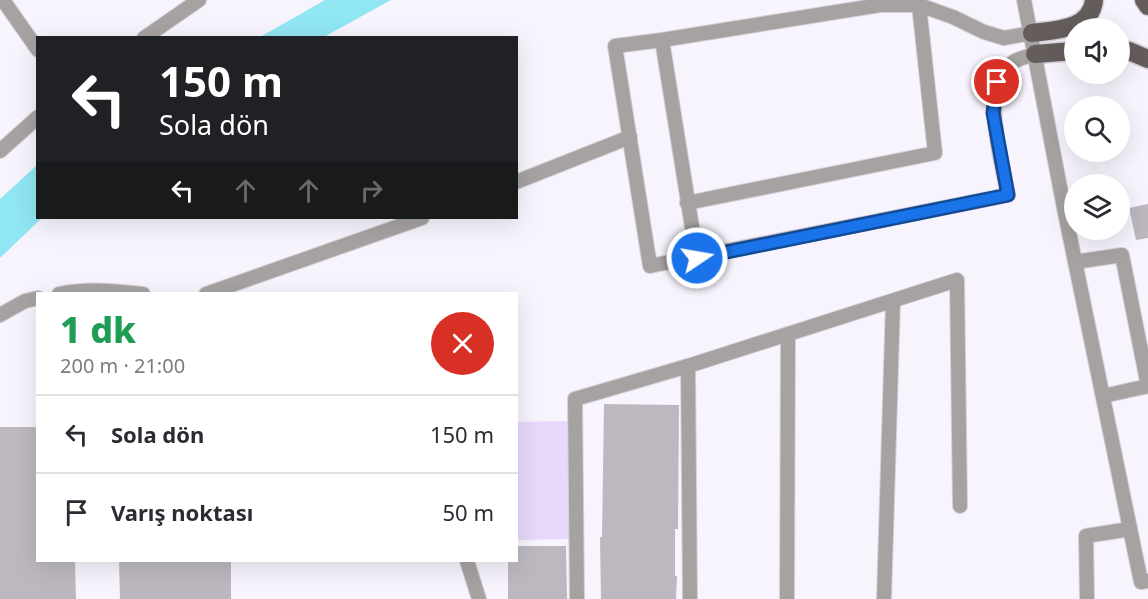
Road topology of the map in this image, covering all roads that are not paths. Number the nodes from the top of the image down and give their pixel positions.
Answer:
1 (3, 0) edge
2 (199, 0) edge
3 (1024, 0) edge
4 (1094, 0) edge
5 (1144, 0) edge
6 (919, 5) junction
7 (1148, 6) edge
8 (1032, 33) junction
9 (147, 36) edge
10 (663, 40) junction
11 (36, 47) edge
12 (1130, 51) edge
13 (1064, 52) edge
14 (1035, 54) junction
15 (1148, 59) edge
16 (36, 119) edge
17 (630, 137) junction
18 (0, 152) edge
19 (518, 181) edge
20 (687, 203) junction
21 (419, 219) edge
22 (697, 258) junction
23 (1075, 262) junction
24 (70, 292) edge
25 (98, 292) edge
26 (212, 292) edge
27 (36, 298) edge
28 (893, 301) junction
29 (0, 315) edge
30 (788, 334) junction
31 (688, 366) junction
32 (1148, 386) edge
33 (1103, 396) junction
34 (960, 506) dead end
35 (1130, 529) junction
36 (467, 562) edge
37 (1148, 581) edge
38 (479, 599) edge
39 (577, 599) edge
40 (690, 599) edge
41 (787, 599) edge
42 (884, 599) edge
43 (1087, 599) edge

1 - 11 street
2 - 9 street
3 - 8 street
4 - 8 main road
5 - 7 main road
6 - 8 street
6 - 10 street
6 - 20 street
8 - 14 street
10 - 17 street
10 - 20 street
12 - 15 main road
13 - 14 main road
14 - 22 street
14 - 23 street
16 - 18 street
17 - 19 street
17 - 22 street
20 - 22 street
21 - 26 street
23 - 32 street
23 - 33 street
24 - 25 street
27 - 29 street
28 - 30 street
28 - 34 street
28 - 42 street
30 - 31 street
30 - 41 street
31 - 39 street
31 - 40 street
32 - 33 street
33 - 35 street
35 - 37 street
35 - 43 street
36 - 38 street

